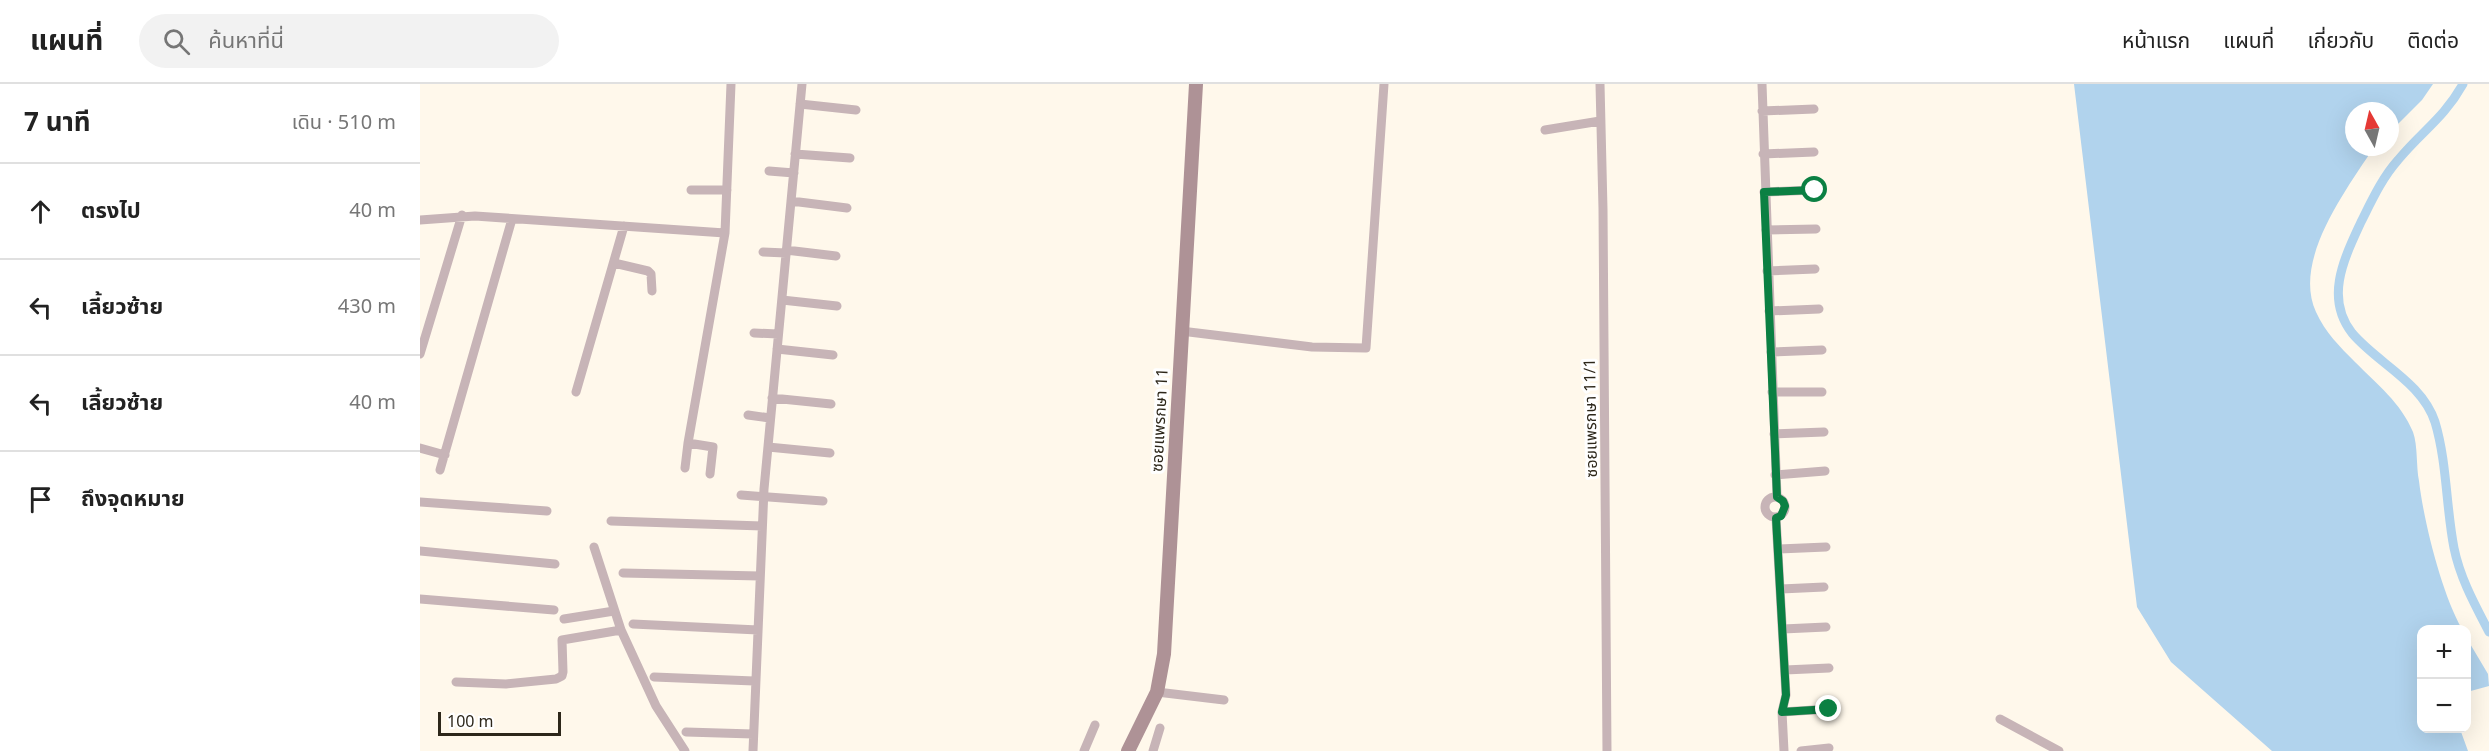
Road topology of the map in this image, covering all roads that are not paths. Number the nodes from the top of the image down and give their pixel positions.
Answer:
1 (731, 84) edge
2 (802, 84) edge
3 (1196, 84) edge
4 (1384, 84) edge
5 (1600, 84) edge
6 (1761, 84) edge
7 (800, 104) junction
8 (1814, 109) dead end
9 (856, 110) dead end
10 (1762, 111) junction
11 (1600, 121) junction
12 (1545, 130) dead end
13 (1814, 152) dead end
14 (795, 154) junction
15 (1763, 154) junction
16 (850, 158) dead end
17 (769, 171) dead end
18 (794, 173) junction
19 (692, 190) dead end
20 (727, 190) junction
21 (1815, 190) dead end
22 (1764, 192) junction
23 (791, 201) junction
24 (847, 208) dead end
25 (462, 215) junction
26 (512, 219) junction
27 (420, 220) edge
28 (624, 226) junction
29 (1816, 229) dead end
30 (1766, 230) junction
31 (725, 233) junction
32 (763, 252) dead end
33 (786, 252) junction
34 (836, 256) dead end
35 (614, 262) junction
36 (1815, 269) dead end
37 (1767, 271) junction
38 (652, 291) dead end
39 (782, 300) junction
40 (837, 306) dead end
41 (1819, 309) dead end
42 (1769, 311) junction
43 (1181, 331) junction
44 (754, 333) dead end
45 (778, 334) junction
46 (777, 349) junction
47 (1822, 350) dead end
48 (1770, 352) junction
49 (420, 354) edge
50 (833, 355) dead end
51 (576, 392) dead end
52 (1772, 392) junction
53 (1822, 392) dead end
54 (772, 398) junction
55 (831, 404) dead end
56 (748, 415) dead end
57 (770, 418) junction
58 (1824, 432) dead end
59 (1774, 434) junction
60 (688, 443) junction
61 (768, 447) junction
62 (420, 448) edge
63 (830, 453) dead end
64 (445, 455) junction
65 (686, 468) dead end
66 (440, 470) dead end
67 (1825, 471) dead end
68 (710, 474) dead end
69 (1775, 475) junction
70 (741, 495) dead end
71 (764, 497) junction
72 (1777, 497) junction
73 (823, 501) dead end
74 (420, 502) edge
75 (547, 512) dead end
76 (1776, 518) junction
77 (611, 521) dead end
78 (762, 526) junction
79 (594, 547) dead end
80 (1827, 547) dead end
81 (1779, 549) junction
82 (420, 551) edge
83 (555, 564) dead end
84 (623, 573) dead end
85 (760, 576) junction
86 (1824, 587) dead end
87 (1781, 590) junction
88 (420, 599) edge
89 (554, 610) dead end
90 (614, 611) junction
91 (564, 619) dead end
92 (633, 624) dead end
93 (1827, 627) dead end
94 (1783, 629) junction
95 (621, 630) junction
96 (758, 630) junction
97 (1829, 668) dead end
98 (1785, 670) junction
99 (654, 677) dead end
100 (754, 681) junction
101 (456, 682) dead end
102 (1157, 692) junction
103 (1224, 700) dead end
104 (1829, 709) dead end
105 (1782, 712) junction
106 (2000, 719) dead end
107 (1095, 725) dead end
108 (1160, 728) dead end
109 (686, 732) dead end
110 (753, 734) junction
111 (1829, 748) dead end
112 (685, 751) edge
113 (753, 751) edge
114 (1084, 751) edge
115 (1128, 751) edge
116 (1154, 751) edge
117 (1607, 751) edge
118 (1784, 751) edge
119 (1802, 751) edge
120 (2059, 751) edge

1 - 20 street
2 - 7 street
3 - 43 street, ซอยแพรกษา 11
4 - 43 street
5 - 11 street, ซอยแพรกษา 11/1
6 - 10 street
7 - 9 street
7 - 14 street
8 - 10 street
10 - 15 street
11 - 12 street
11 - 117 street, ซอยแพรกษา 11/1
13 - 15 street
14 - 16 street
14 - 18 street
15 - 22 street
17 - 18 street
18 - 23 street
19 - 20 street
20 - 31 street
21 - 22 street
22 - 30 street
23 - 24 street
23 - 33 street
25 - 26 street
25 - 27 street
25 - 49 street
26 - 28 street
26 - 64 street
28 - 31 street
28 - 35 street
29 - 30 street
30 - 37 street
31 - 60 street
32 - 33 street
33 - 34 street
33 - 39 street
35 - 38 street
35 - 51 street
36 - 37 street
37 - 42 street
39 - 40 street
39 - 45 street
41 - 42 street
42 - 48 street
43 - 102 street, ซอยแพรกษา 11
44 - 45 street
45 - 46 street
46 - 50 street
46 - 54 street
47 - 48 street
48 - 52 street
52 - 53 street
52 - 59 street
54 - 55 street
54 - 57 street
56 - 57 street
57 - 61 street
58 - 59 street
59 - 69 street
60 - 65 street
60 - 68 street
61 - 63 street
61 - 71 street
62 - 64 street
64 - 66 street
67 - 69 street
69 - 72 street
70 - 71 street
71 - 73 street
71 - 78 street
72 - 76 street
72 - 76 street
74 - 75 street
76 - 81 street
77 - 78 street
78 - 85 street
79 - 90 street
80 - 81 street
81 - 87 street
82 - 83 street
84 - 85 street
85 - 96 street
86 - 87 street
87 - 94 street
88 - 89 street
90 - 91 street
90 - 95 street
92 - 96 street
93 - 94 street
94 - 98 street
95 - 101 street
95 - 112 street
96 - 100 street
97 - 98 street
98 - 105 street
99 - 100 street
100 - 110 street
102 - 103 street
102 - 115 street, ซอยแพรกษา 11
104 - 105 street
105 - 118 street
106 - 120 street
107 - 114 street
108 - 116 street
109 - 110 street
110 - 113 street
111 - 119 street

